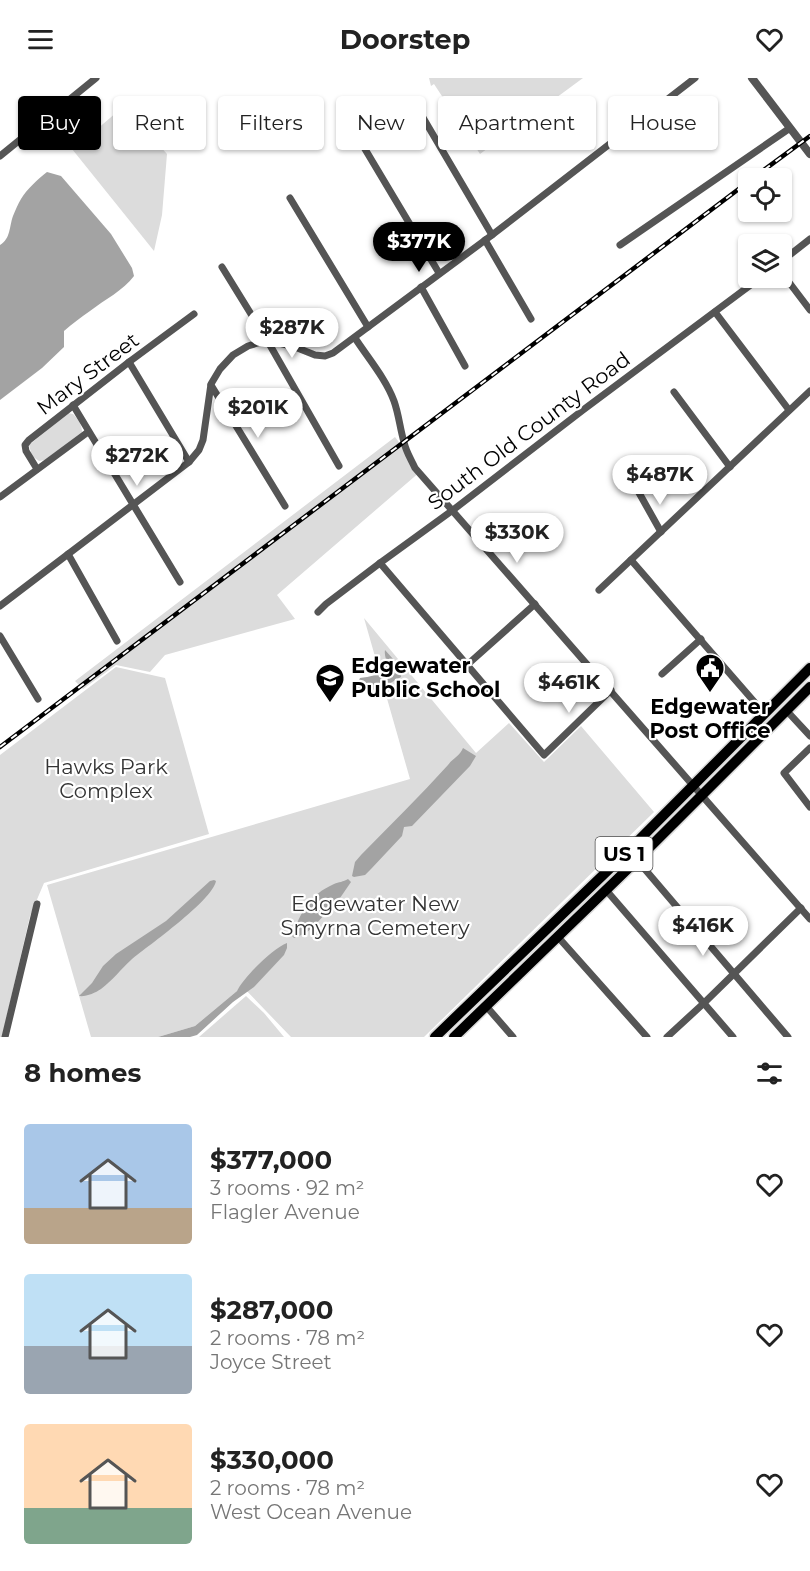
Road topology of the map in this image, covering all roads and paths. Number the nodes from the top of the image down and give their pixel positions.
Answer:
1 (96, 78) edge
2 (695, 78) edge
3 (752, 78) edge
4 (426, 123) edge
5 (790, 128) junction
6 (366, 150) edge
7 (810, 154) edge
8 (0, 156) edge
9 (290, 198) dead end
10 (492, 235) junction
11 (810, 239) edge
12 (485, 240) junction
13 (620, 245) dead end
14 (792, 253) edge
15 (222, 267) dead end
16 (440, 273) junction
17 (792, 286) edge
18 (421, 287) junction
19 (747, 288) edge
20 (810, 310) edge
21 (715, 312) junction
22 (194, 314) dead end
23 (531, 318) dead end
24 (368, 327) junction
25 (355, 338) junction
26 (267, 340) junction
27 (129, 363) junction
28 (465, 366) dead end
29 (210, 384) junction
30 (810, 391) edge
31 (674, 392) dead end
32 (72, 405) junction
33 (789, 410) junction
34 (88, 432) junction
35 (189, 462) junction
36 (339, 466) dead end
37 (730, 467) junction
38 (38, 469) junction
39 (638, 491) dead end
40 (0, 498) edge
41 (133, 504) junction
42 (285, 506) dead end
43 (453, 510) junction
44 (661, 532) junction
45 (68, 554) junction
46 (631, 560) junction
47 (380, 563) junction
48 (180, 582) dead end
49 (599, 590) dead end
50 (535, 604) junction
51 (0, 606) edge
52 (318, 612) dead end
53 (0, 636) edge
54 (701, 639) junction
55 (117, 640) dead end
56 (467, 665) junction
57 (810, 668) edge
58 (662, 674) dead end
59 (810, 687) edge
60 (610, 690) junction
61 (38, 699) dead end
62 (786, 710) junction
63 (764, 713) junction
64 (810, 736) edge
65 (810, 748) edge
66 (693, 785) junction
67 (702, 795) junction
68 (810, 807) edge
69 (637, 860) junction
70 (606, 890) junction
71 (37, 904) dead end
72 (801, 908) junction
73 (810, 919) edge
74 (558, 937) junction
75 (538, 938) junction
76 (734, 973) junction
77 (704, 1003) junction
78 (470, 1004) junction
79 (488, 1004) junction
80 (5, 1037) edge
81 (435, 1037) edge
82 (446, 1037) edge
83 (454, 1037) edge
84 (513, 1037) edge
85 (647, 1037) edge
86 (667, 1037) edge
87 (733, 1037) edge
88 (788, 1037) edge

1 - 8 street
2 - 10 street
3 - 5 street
4 - 10 street
5 - 7 street
5 - 13 street
6 - 16 street
9 - 24 street
10 - 12 street
11 - 14 street
12 - 16 street
12 - 23 street
15 - 26 street
16 - 18 street
17 - 20 street
18 - 24 street
18 - 28 street
19 - 21 street, South Old County Road
21 - 33 street
21 - 43 street, South Old County Road
22 - 27 street, Mary Street
24 - 25 street
25 - 26 street
25 - 43 street
26 - 29 street
26 - 36 street
27 - 32 street, Mary Street
27 - 35 street
29 - 35 street
29 - 42 street
30 - 33 street
31 - 37 street
32 - 34 street
32 - 38 street, Mary Street
33 - 37 street
34 - 38 street
34 - 41 street
35 - 41 street
37 - 44 street
38 - 40 street
39 - 44 street
41 - 45 street
41 - 48 street
43 - 47 street, South Old County Road
43 - 50 street
44 - 46 street
45 - 51 street
45 - 55 street
46 - 49 street
46 - 54 street
47 - 52 street, South Old County Road
47 - 56 street
50 - 56 street
50 - 60 street
53 - 61 street
54 - 58 street
54 - 63 street
56 - 60 street
57 - 63 main road, US 1
59 - 62 main road, US 1
60 - 66 street
62 - 64 street
62 - 67 main road, US 1
63 - 66 main road, US 1
65 - 68 street
66 - 67 street
66 - 75 main road, US 1
67 - 69 main road, US 1
67 - 72 street
69 - 70 main road, US 1
69 - 76 street
70 - 74 main road, US 1
70 - 77 street
71 - 80 street
72 - 73 street
72 - 76 street
74 - 79 main road, US 1
74 - 85 street
75 - 78 main road, US 1
75 - 79 main road
76 - 77 street
76 - 88 street
77 - 86 street
77 - 87 street
78 - 81 main road, US 1
78 - 82 main road
79 - 83 main road, US 1
79 - 84 street

